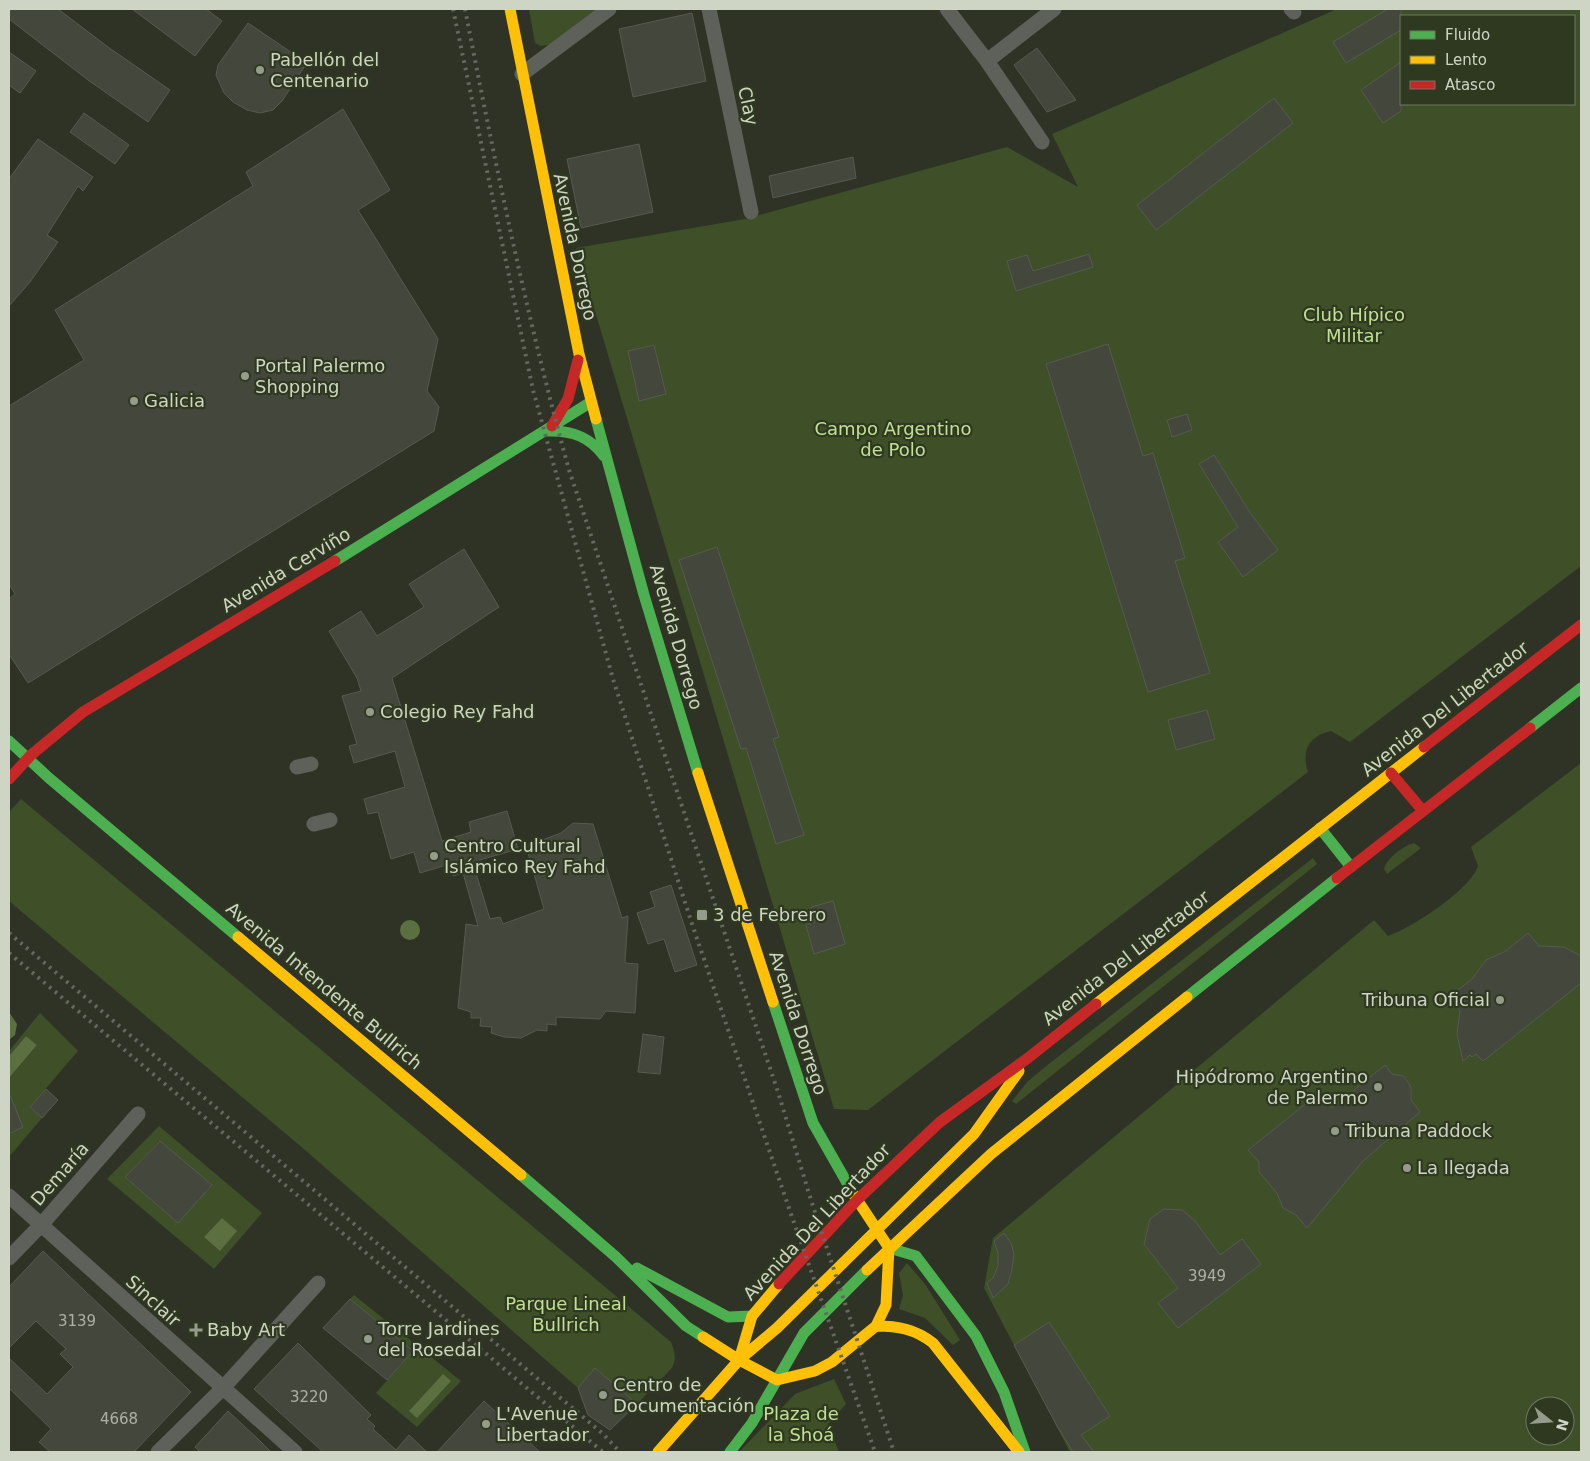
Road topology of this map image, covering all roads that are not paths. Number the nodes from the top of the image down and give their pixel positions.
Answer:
1 (510, 9) edge
2 (609, 9) edge
3 (709, 9) edge
4 (947, 9) edge
5 (1054, 9) edge
6 (987, 61) junction
7 (522, 74) junction
8 (1042, 142) dead end
9 (751, 212) dead end
10 (579, 354) junction
11 (592, 402) junction
12 (548, 431) junction
13 (608, 462) junction
14 (1581, 625) edge
15 (1581, 688) edge
16 (9, 741) edge
17 (27, 756) junction
18 (1391, 773) junction
19 (9, 779) edge
20 (1423, 811) junction
21 (330, 820) dead end
22 (314, 824) dead end
23 (1320, 828) junction
24 (1351, 867) junction
25 (1028, 1058) junction
26 (138, 1114) dead end
27 (9, 1196) edge
28 (857, 1200) junction
29 (41, 1225) junction
30 (876, 1229) junction
31 (889, 1248) junction
32 (616, 1257) junction
33 (9, 1258) edge
34 (318, 1283) dead end
35 (752, 1316) junction
36 (876, 1326) junction
37 (804, 1333) junction
38 (788, 1340) dead end
39 (772, 1347) dead end
40 (738, 1360) junction
41 (776, 1380) junction
42 (222, 1388) junction
43 (158, 1452) edge
44 (296, 1452) edge
45 (658, 1452) edge
46 (730, 1452) edge
47 (1019, 1452) edge
48 (1025, 1452) edge

1 - 7 main road, Avenida Dorrego
2 - 7 street
3 - 9 street, Clay
4 - 6 street
5 - 6 street
6 - 8 street
7 - 10 main road, Avenida Dorrego
10 - 11 main road, Avenida Dorrego
10 - 12 main road
11 - 12 main road, Avenida Cerviño
11 - 13 main road, Avenida Dorrego
12 - 13 main road
12 - 17 main road, Avenida Cerviño
13 - 28 main road, Avenida Dorrego
14 - 18 main road, Avenida Del Libertador
15 - 20 main road
16 - 17 main road, Avenida Intendente Bullrich
17 - 19 main road, Avenida Cerviño
17 - 32 main road, Avenida Intendente Bullrich
18 - 20 main road
18 - 23 main road, Avenida Del Libertador
20 - 24 main road
21 - 22 street
23 - 24 main road
23 - 25 main road, Avenida Del Libertador
24 - 31 main road
25 - 28 main road, Avenida Del Libertador
25 - 30 main road
26 - 29 street, Demaría
27 - 29 street, Sinclair
28 - 30 main road, Avenida Dorrego
28 - 35 main road, Avenida Del Libertador
29 - 33 street, Demaría
29 - 42 street, Sinclair
30 - 31 main road, Avenida Dorrego
30 - 40 main road
31 - 36 main road
31 - 37 main road
31 - 48 main road
32 - 35 main road, Avenida Intendente Bullrich
32 - 40 main road, Avenida Intendente Bullrich
34 - 42 street
35 - 40 main road, Avenida Del Libertador
36 - 41 main road
36 - 47 main road
37 - 38 main road
37 - 41 main road
39 - 40 main road
40 - 41 main road, Avenida Intendente Bullrich
40 - 45 main road, Avenida Del Libertador
41 - 46 main road
42 - 43 street
42 - 44 street, Sinclair

